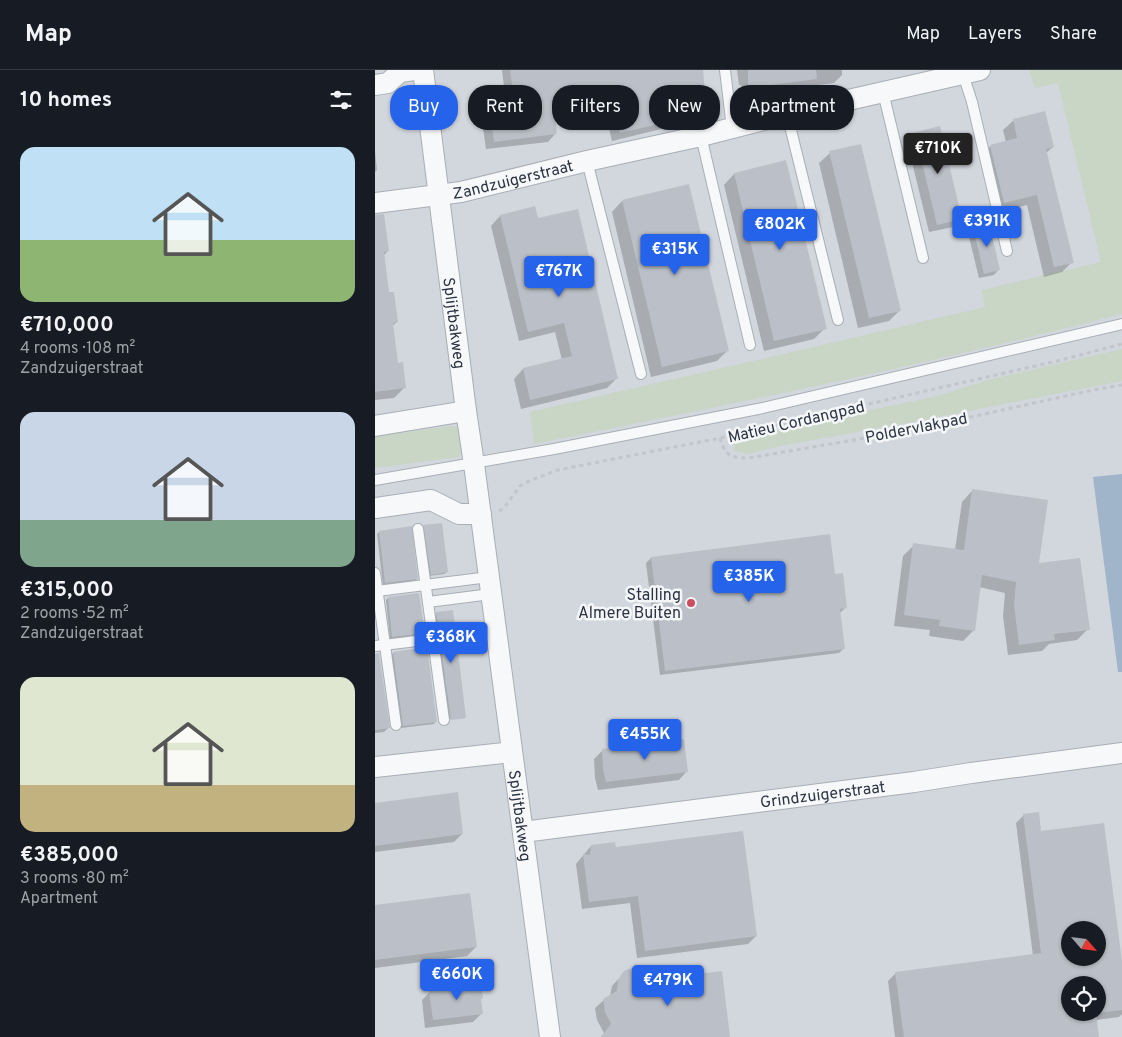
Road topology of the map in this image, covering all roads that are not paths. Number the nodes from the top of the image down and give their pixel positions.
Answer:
1 (423, 70) edge
2 (725, 70) edge
3 (404, 71) edge
4 (971, 72) edge
5 (375, 85) edge
6 (883, 92) junction
7 (854, 99) edge
8 (730, 111) edge
9 (730, 129) edge
10 (791, 130) edge
11 (701, 136) junction
12 (587, 160) junction
13 (439, 195) junction
14 (375, 203) edge
15 (1007, 252) dead end
16 (923, 258) dead end
17 (838, 320) dead end
18 (1122, 324) edge
19 (750, 345) dead end
20 (641, 374) dead end
21 (466, 411) junction
22 (375, 426) edge
23 (474, 464) junction
24 (375, 480) edge
25 (375, 508) edge
26 (481, 514) junction
27 (418, 529) dead end
28 (375, 573) edge
29 (425, 585) junction
30 (490, 586) junction
31 (377, 591) junction
32 (428, 602) junction
33 (433, 639) junction
34 (380, 646) edge
35 (444, 720) dead end
36 (396, 725) dead end
37 (512, 752) junction
38 (1122, 753) edge
39 (375, 767) edge
40 (523, 832) junction
41 (550, 1037) edge

1 - 13 street, Splijtbakweg
2 - 8 lane
3 - 5 street
4 - 6 street, Zandzuigerstraat
4 - 15 lane
6 - 7 street, Zandzuigerstraat
6 - 16 lane
9 - 11 street, Zandzuigerstraat
10 - 17 lane
11 - 12 street, Zandzuigerstraat
11 - 19 lane
12 - 13 street, Zandzuigerstraat
12 - 20 lane, Zandzuigerstraat
13 - 14 street, Zandzuigerstraat
13 - 21 street, Splijtbakweg
18 - 23 lane
21 - 22 street
21 - 23 street, Splijtbakweg
23 - 24 lane
23 - 26 street, Splijtbakweg
25 - 26 street
26 - 30 street, Splijtbakweg
27 - 29 lane
28 - 31 lane
29 - 30 lane
29 - 31 lane
29 - 32 lane
30 - 32 lane
30 - 37 street, Splijtbakweg
31 - 34 lane
32 - 33 lane
33 - 34 lane
33 - 35 lane
34 - 36 lane
37 - 39 street
37 - 40 street, Splijtbakweg
38 - 40 street, Grindzuigerstraat
40 - 41 street, Splijtbakweg

